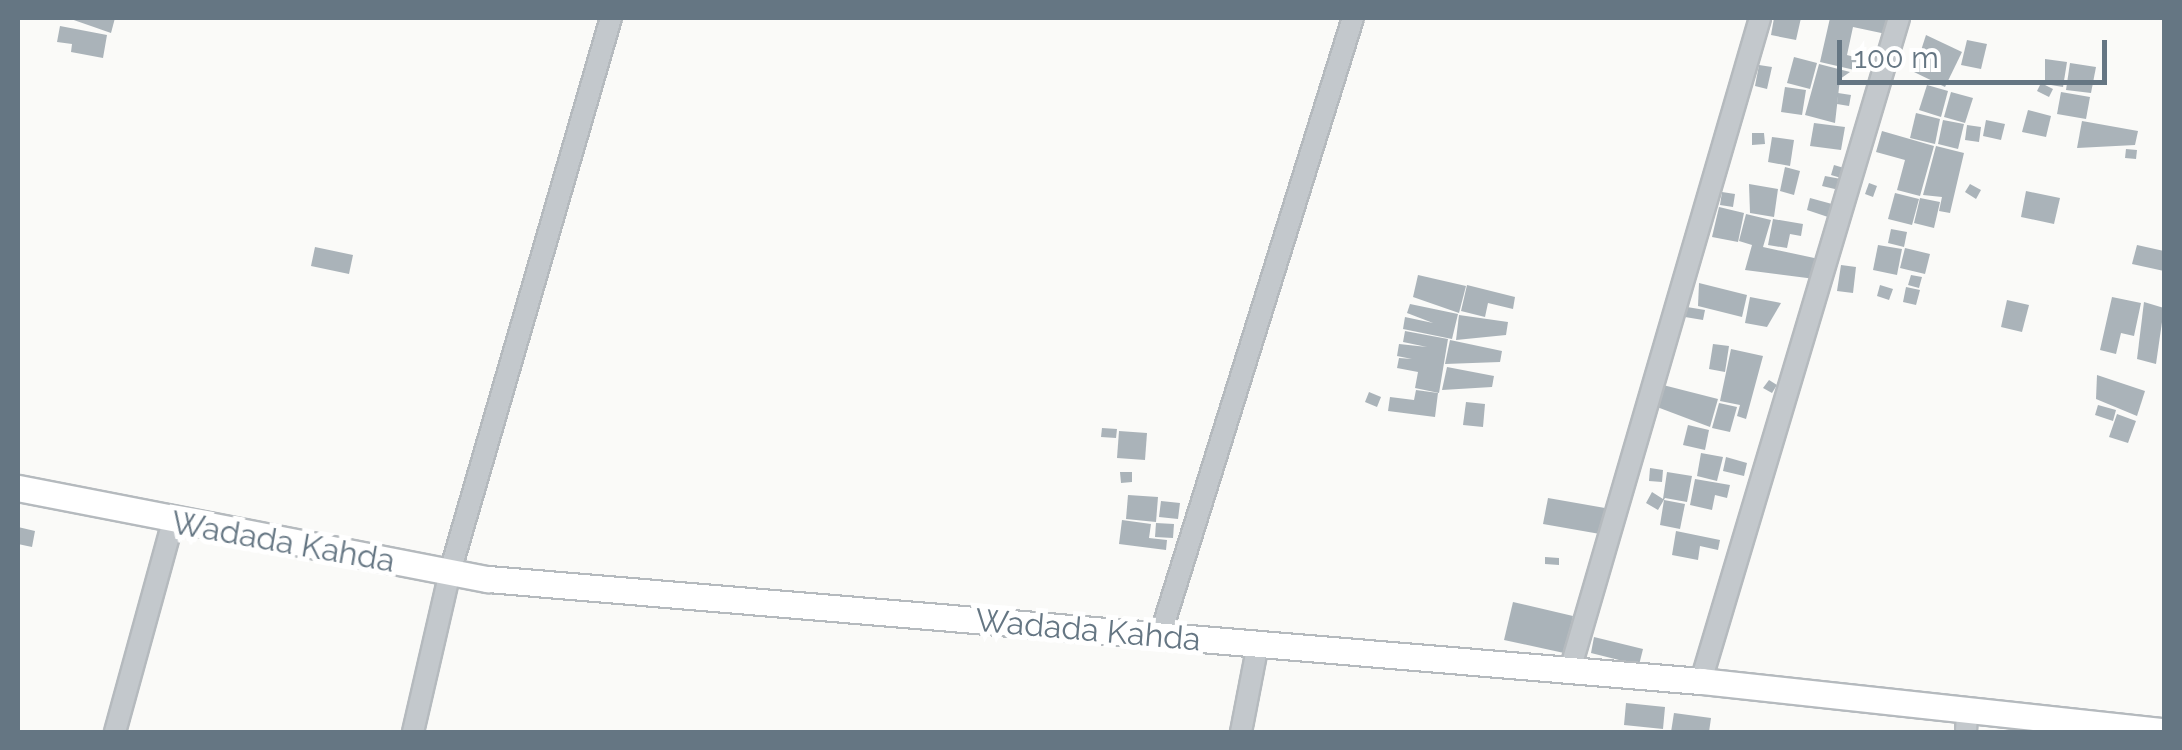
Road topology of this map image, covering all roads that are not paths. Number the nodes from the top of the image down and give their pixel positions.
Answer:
1 (610, 18) edge
2 (1353, 18) edge
3 (1760, 18) edge
4 (1899, 18) edge
5 (18, 488) edge
6 (173, 522) junction
7 (450, 572) junction
8 (1160, 636) junction
9 (1258, 644) junction
10 (1570, 670) junction
11 (1701, 681) junction
12 (1966, 723) edge
13 (2164, 731) edge
14 (115, 732) edge
15 (414, 732) edge
16 (1240, 732) edge

1 - 7 street
2 - 8 street
3 - 10 street
4 - 11 street
5 - 6 main road, Wadada Kahda
6 - 7 main road, Wadada Kahda
6 - 14 street
7 - 8 main road, Wadada Kahda
7 - 15 street
8 - 9 main road, Wadada Kahda
9 - 10 main road, Wadada Kahda
9 - 16 street
10 - 11 main road, Wadada Kahda
11 - 12 main road, Wadada Kahda
12 - 13 main road, Wadada Kahda

